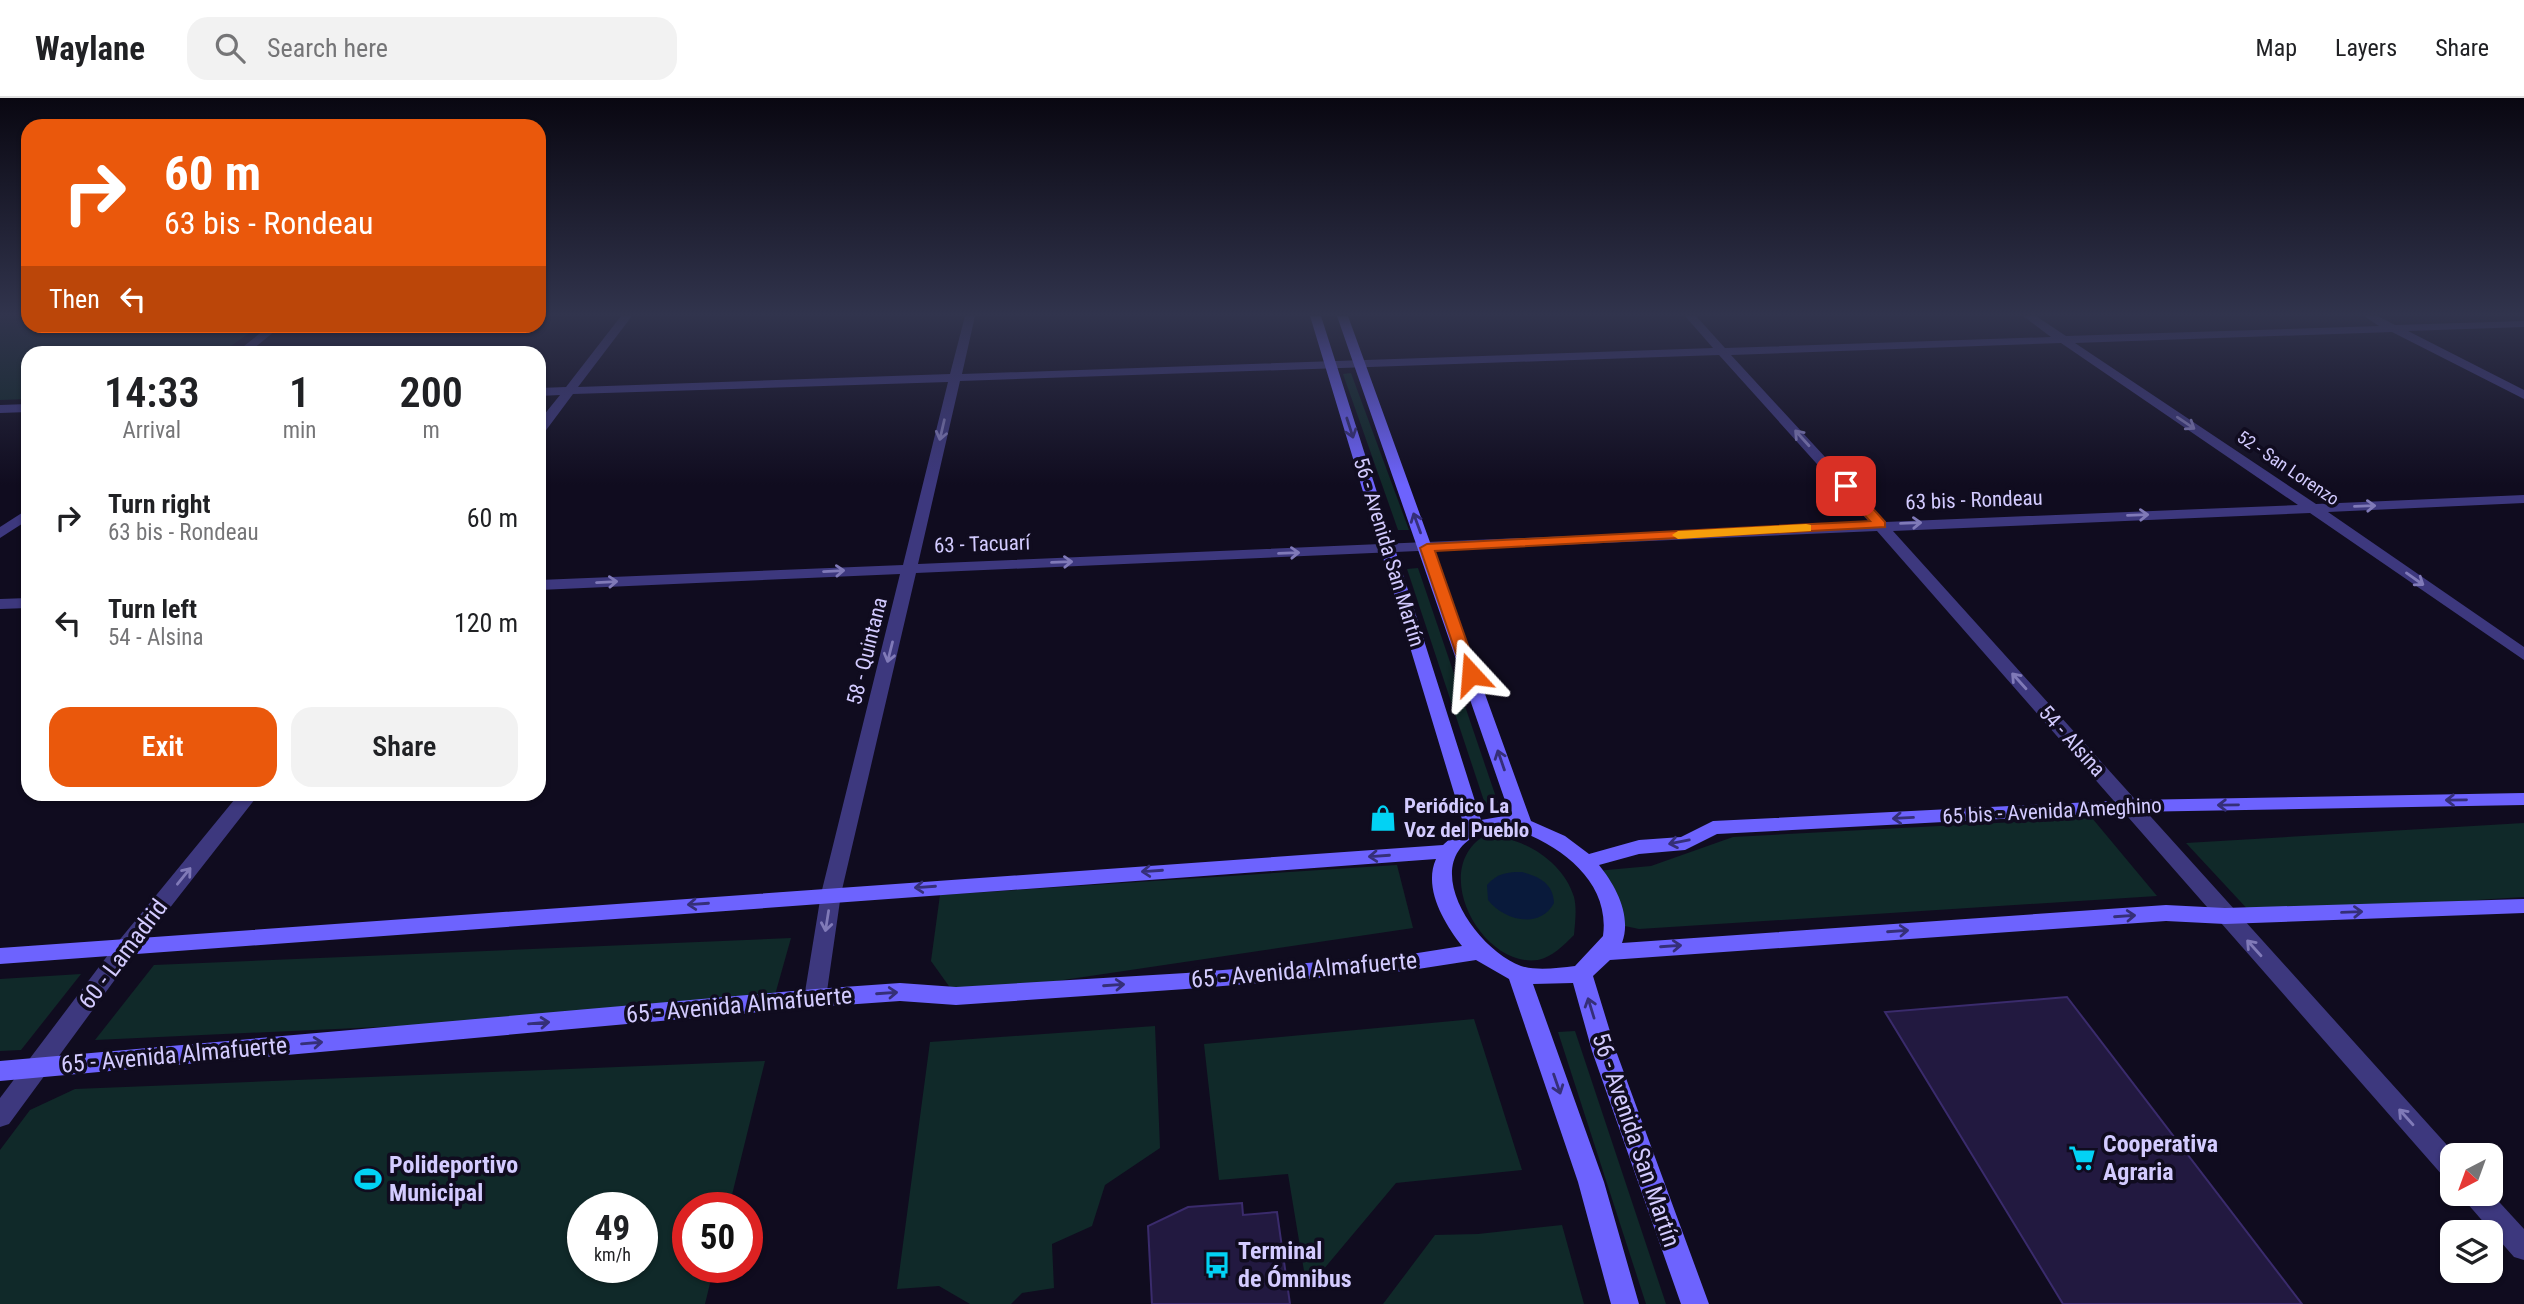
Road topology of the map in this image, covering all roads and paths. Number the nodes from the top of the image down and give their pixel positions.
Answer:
1 (583, 372) edge
2 (955, 372) edge
3 (1091, 372) edge
4 (1333, 372) edge
5 (1361, 372) edge
6 (1742, 372) edge
7 (2110, 372) edge
8 (2479, 372) edge
9 (954, 377) junction
10 (569, 391) junction
11 (546, 392) edge
12 (2524, 395) edge
13 (21, 408) edge
14 (0, 409) edge
15 (546, 421) edge
16 (2524, 499) edge
17 (2313, 508) junction
18 (21, 518) edge
19 (1881, 524) junction
20 (0, 534) edge
21 (1427, 548) junction
22 (1388, 549) junction
23 (910, 567) junction
24 (546, 585) edge
25 (21, 603) edge
26 (0, 604) edge
27 (2524, 655) edge
28 (2524, 799) edge
29 (244, 801) edge
30 (2131, 806) junction
31 (1523, 825) junction
32 (1477, 826) junction
33 (1447, 851) junction
34 (1587, 862) junction
35 (831, 894) junction
36 (2524, 906) edge
37 (2225, 916) junction
38 (125, 949) junction
39 (1603, 951) junction
40 (1478, 952) junction
41 (0, 956) edge
42 (1518, 974) junction
43 (1581, 974) junction
44 (815, 998) junction
45 (39, 1068) junction
46 (0, 1071) edge
47 (0, 1117) edge
48 (2440, 1155) edge
49 (2486, 1206) edge
50 (2524, 1248) edge
51 (1625, 1304) edge
52 (1695, 1304) edge

1 - 10 street
2 - 9 street, 58 - Quintana
3 - 9 street
4 -> 22 main road, 56 - Avenida San Martín
21 -> 5 main road, 56 - Avenida San Martín
19 -> 6 street, 54 - Alsina
7 -> 17 street, 52 - San Lorenzo
8 - 12 street
9 - 10 street
9 -> 23 street, 58 - Quintana
10 - 11 street
10 - 15 street
13 - 14 street
17 -> 16 street, 63 bis - Rondeau
19 -> 17 street, 63 bis - Rondeau
17 -> 27 street, 52 - San Lorenzo
18 - 20 street
19 - 21 street, 63 bis - Rondeau
30 -> 19 street, 54 - Alsina
21 - 22 street, 63 - Tacuarí
31 -> 21 main road, 56 - Avenida San Martín
23 -> 22 street, 63 - Tacuarí
22 - 32 main road, 56 - Avenida San Martín
24 -> 23 street, 63 - Tacuarí
23 -> 35 street, 58 - Quintana
25 - 26 street
28 -> 30 main road, 65 bis - Avenida Ameghino
38 -> 29 street, 60 - Lamadrid
30 -> 34 main road, 65 bis - Avenida Ameghino
30 - 37 street, 54 - Alsina
31 - 32 main road
31 - 34 main road
32 - 33 main road
33 -> 35 main road
33 - 40 main road
34 - 39 main road
35 -> 38 main road
35 -> 44 street, 58 - Quintana
37 -> 36 main road
39 -> 37 main road
48 -> 37 street, 54 - Alsina
38 - 41 main road
38 - 45 street, 60 - Lamadrid
39 - 43 main road
40 - 42 main road
44 -> 40 main road, 65 - Avenida Almafuerte
42 - 43 main road
42 -> 51 main road
52 -> 43 main road, 56 - Avenida San Martín
45 -> 44 main road, 65 - Avenida Almafuerte
45 - 46 main road, 65 - Avenida Almafuerte
45 - 47 street, 60 - Lamadrid
49 - 50 street

